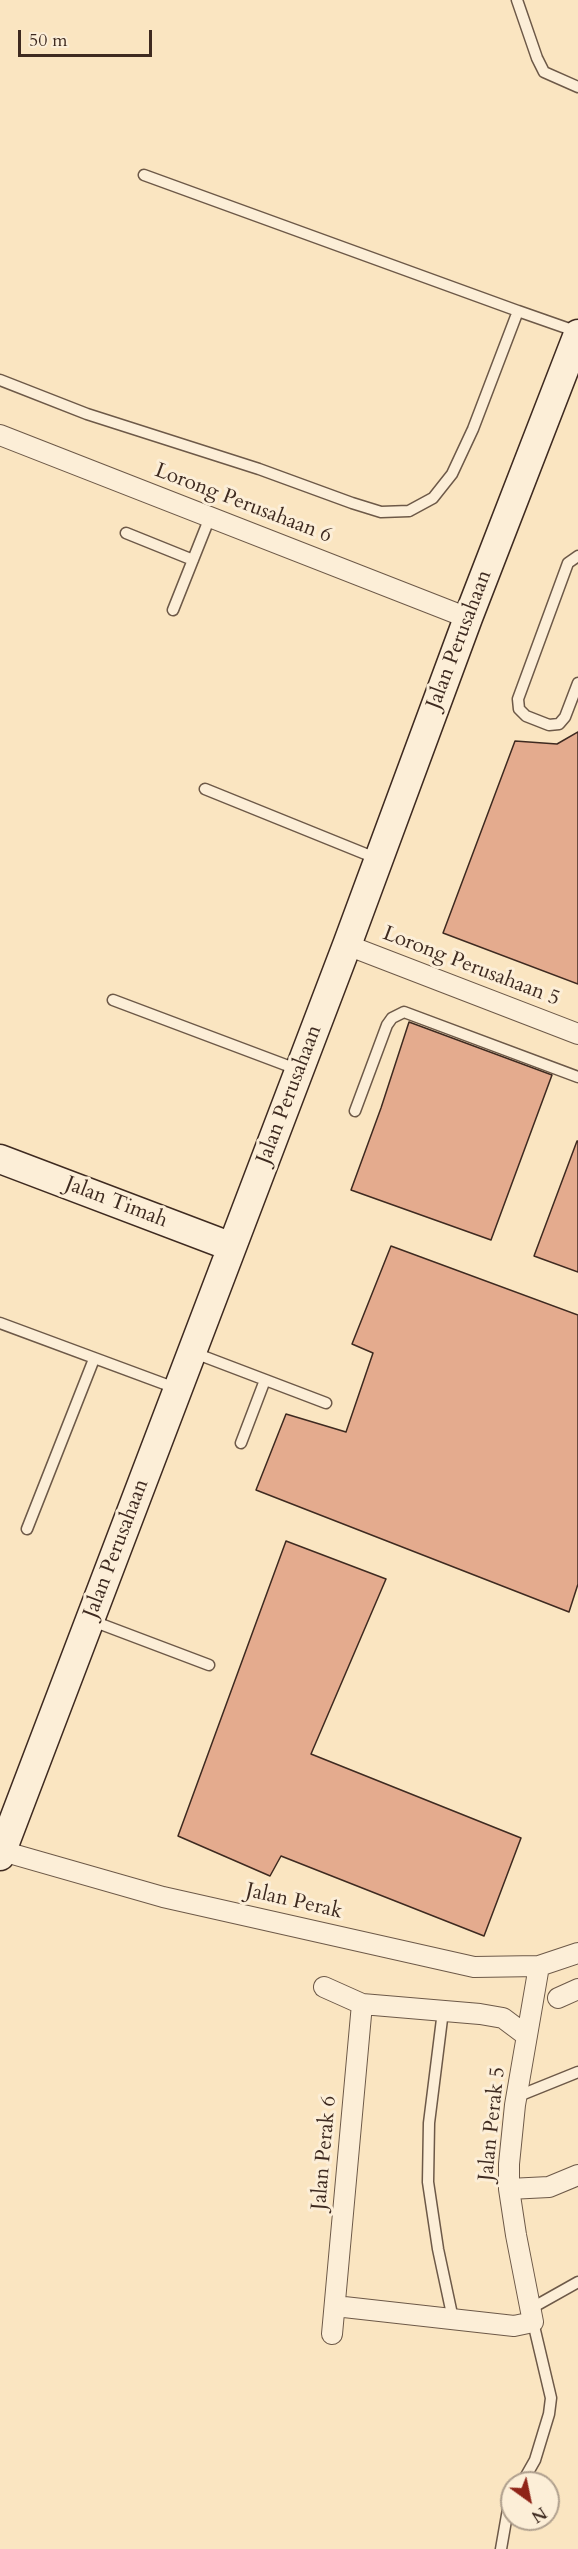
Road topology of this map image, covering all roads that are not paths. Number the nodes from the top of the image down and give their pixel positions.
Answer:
1 (517, 0) edge
2 (578, 87) edge
3 (144, 175) dead end
4 (518, 311) junction
5 (578, 333) edge
6 (0, 380) edge
7 (0, 435) edge
8 (210, 517) junction
9 (126, 533) dead end
10 (578, 556) edge
11 (193, 560) junction
12 (173, 610) dead end
13 (468, 618) junction
14 (578, 683) edge
15 (205, 789) dead end
16 (378, 859) junction
17 (347, 945) junction
18 (113, 1000) dead end
19 (578, 1034) edge
20 (300, 1070) junction
21 (578, 1077) edge
22 (355, 1111) dead end
23 (0, 1159) edge
24 (232, 1247) junction
25 (0, 1323) edge
26 (192, 1352) junction
27 (93, 1359) junction
28 (265, 1380) junction
29 (178, 1389) junction
30 (326, 1403) dead end
31 (241, 1443) dead end
32 (27, 1529) dead end
33 (90, 1620) junction
34 (209, 1665) dead end
35 (1, 1853) edge
36 (578, 1953) edge
37 (539, 1966) junction
38 (324, 1987) dead end
39 (578, 1989) edge
40 (558, 1998) dead end
41 (362, 2004) junction
42 (443, 2011) junction
43 (527, 2036) junction
44 (578, 2072) edge
45 (516, 2097) junction
46 (578, 2175) edge
47 (509, 2189) junction
48 (578, 2282) edge
49 (335, 2306) junction
50 (531, 2315) junction
51 (453, 2319) junction
52 (332, 2334) dead end
53 (529, 2471) edge
54 (504, 2531) edge
55 (501, 2549) edge

1 - 2 lane
3 - 4 lane
4 - 5 lane
4 - 6 lane
5 - 13 main road, Jalan Perusahaan
7 - 8 street, Lorong Perusahaan 6
8 - 11 lane
8 - 13 street, Lorong Perusahaan 6
9 - 11 lane
10 - 14 lane
11 - 12 lane
13 - 16 main road, Jalan Perusahaan
15 - 16 lane
16 - 17 main road, Jalan Perusahaan
17 - 19 street, Lorong Perusahaan 5
17 - 20 main road, Jalan Perusahaan
18 - 20 lane
20 - 24 main road, Jalan Perusahaan
21 - 22 lane
23 - 24 main road, Jalan Timah
24 - 26 main road, Jalan Perusahaan
25 - 27 lane
26 - 28 lane
26 - 29 main road, Jalan Perusahaan
27 - 29 lane
27 - 32 lane
28 - 30 lane
28 - 31 lane
29 - 33 main road, Jalan Perusahaan
33 - 34 lane
33 - 35 main road, Jalan Perusahaan
35 - 37 street, Jalan Perak
36 - 37 street, Jalan Perak
37 - 43 street, Jalan Perak 5
38 - 41 street
39 - 40 street
41 - 42 street
41 - 49 street, Jalan Perak 6
42 - 43 street
42 - 51 lane
43 - 45 street, Jalan Perak 5
44 - 45 lane
45 - 47 street, Jalan Perak 5
46 - 47 street
47 - 50 street, Jalan Perak 5
48 - 50 lane
49 - 51 street
49 - 52 street, Jalan Perak 6
50 - 51 street
50 - 53 lane
54 - 55 lane

